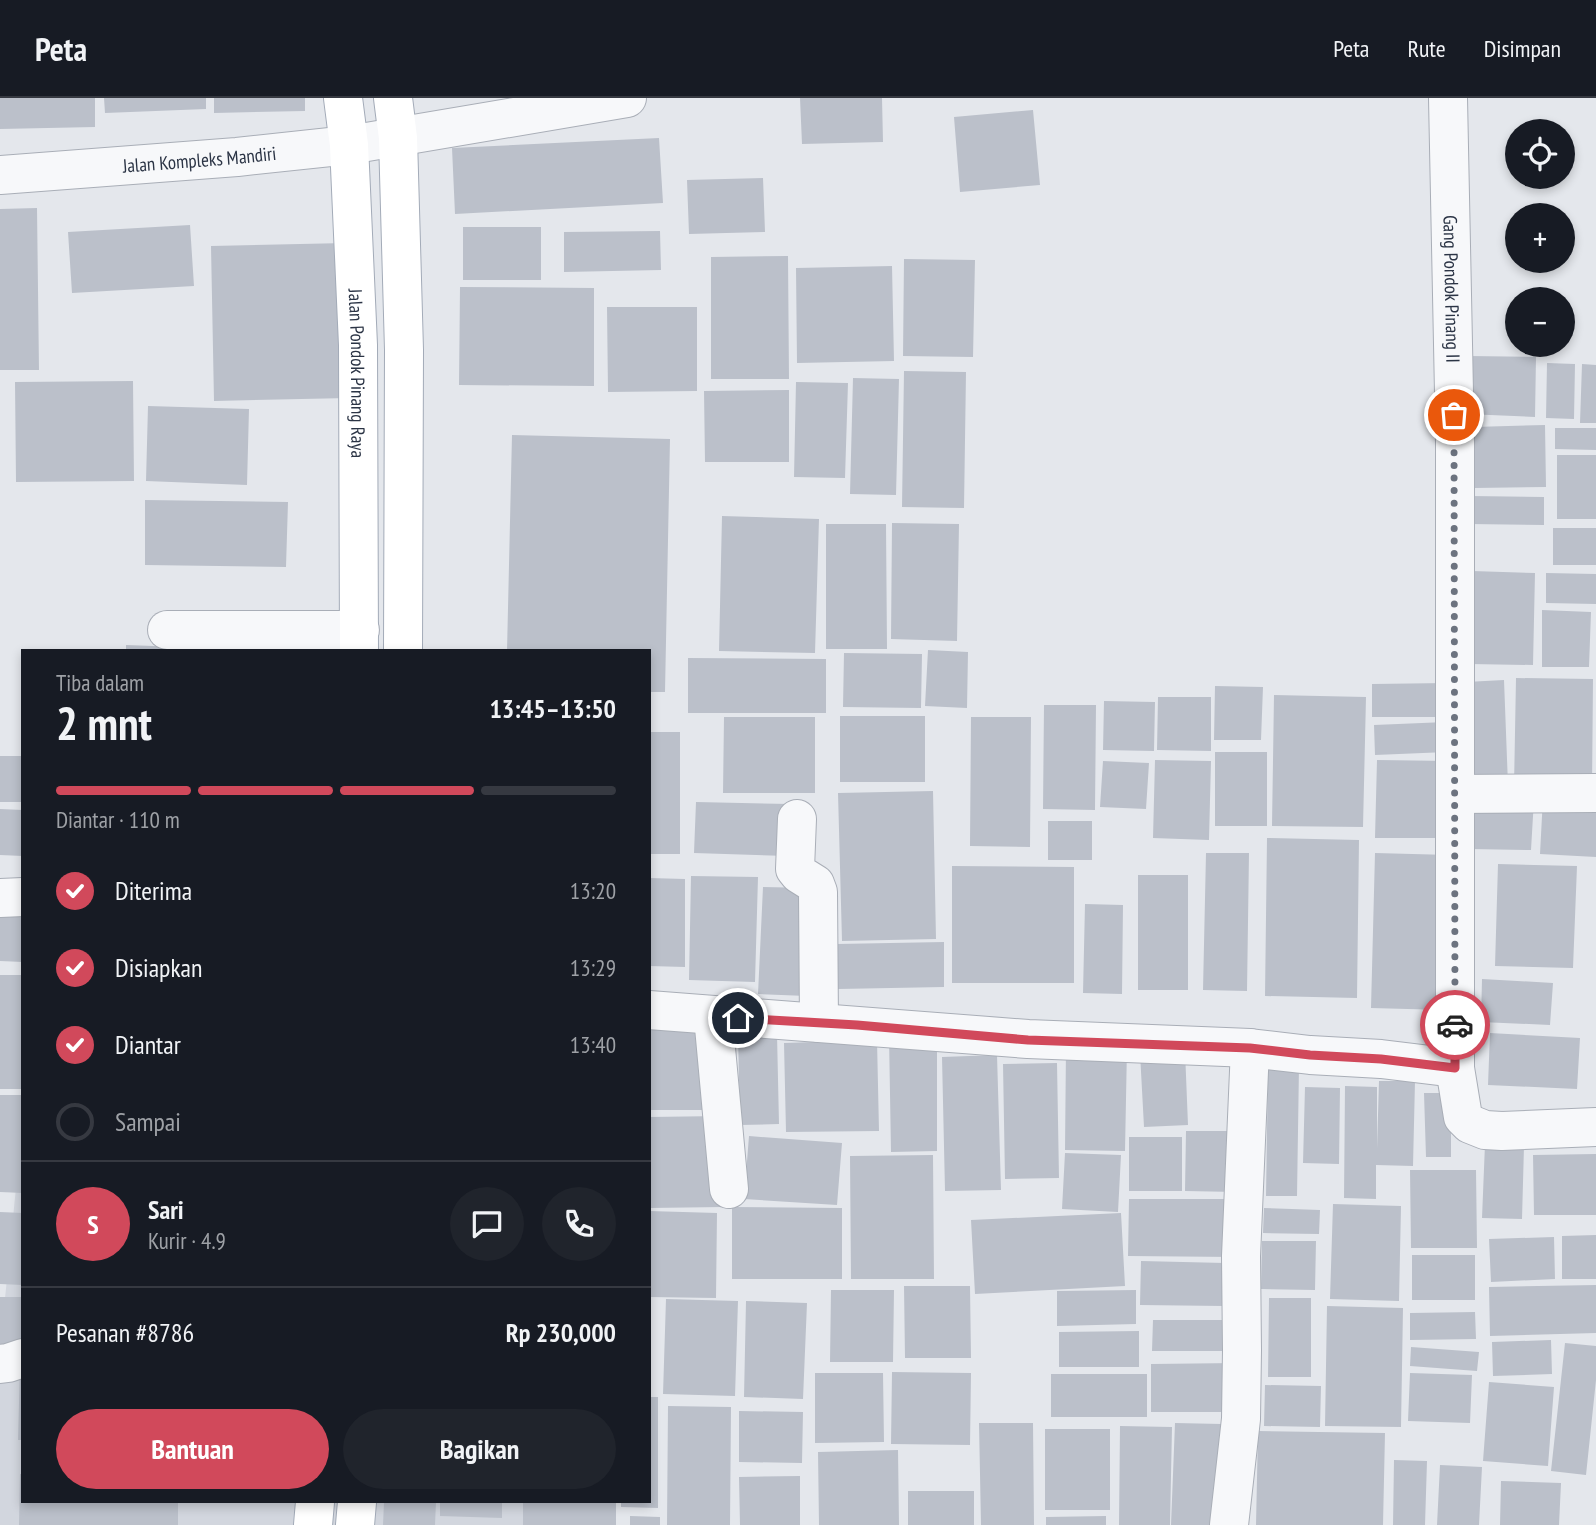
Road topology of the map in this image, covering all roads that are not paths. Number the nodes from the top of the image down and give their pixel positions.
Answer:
1 (343, 98) edge
2 (393, 98) edge
3 (627, 98) edge
4 (1448, 98) edge
5 (398, 138) junction
6 (349, 145) junction
7 (0, 176) edge
8 (167, 630) dead end
9 (360, 641) edge
10 (403, 649) edge
11 (1596, 793) edge
12 (1455, 794) junction
13 (797, 820) dead end
14 (21, 897) edge
15 (0, 898) edge
16 (651, 1010) edge
17 (713, 1016) junction
18 (818, 1023) junction
19 (1250, 1048) junction
20 (1455, 1068) junction
21 (1596, 1127) edge
22 (729, 1189) dead end
23 (21, 1359) edge
24 (0, 1364) edge
25 (314, 1503) edge
26 (357, 1503) edge
27 (313, 1525) edge
28 (355, 1525) edge
29 (1230, 1525) edge

1 - 6 main road, Jalan Pondok Pinang Raya
2 - 5 main road
3 - 5 street, Jalan Kompleks Mandiri
4 - 12 street, Gang Pondok Pinang II
5 - 6 street, Jalan Kompleks Mandiri
5 - 10 main road
6 - 7 street, Jalan Kompleks Mandiri
6 - 9 main road, Jalan Pondok Pinang Raya
8 - 9 street
11 - 12 street
12 - 20 street, Gang Pondok Pinang II
13 - 18 street
14 - 15 street
16 - 17 street
17 - 18 street
17 - 22 street
18 - 19 street
19 - 20 street
19 - 29 street
20 - 21 street, Gang Pondok Pinang II
23 - 24 street
25 - 27 main road
26 - 28 main road

